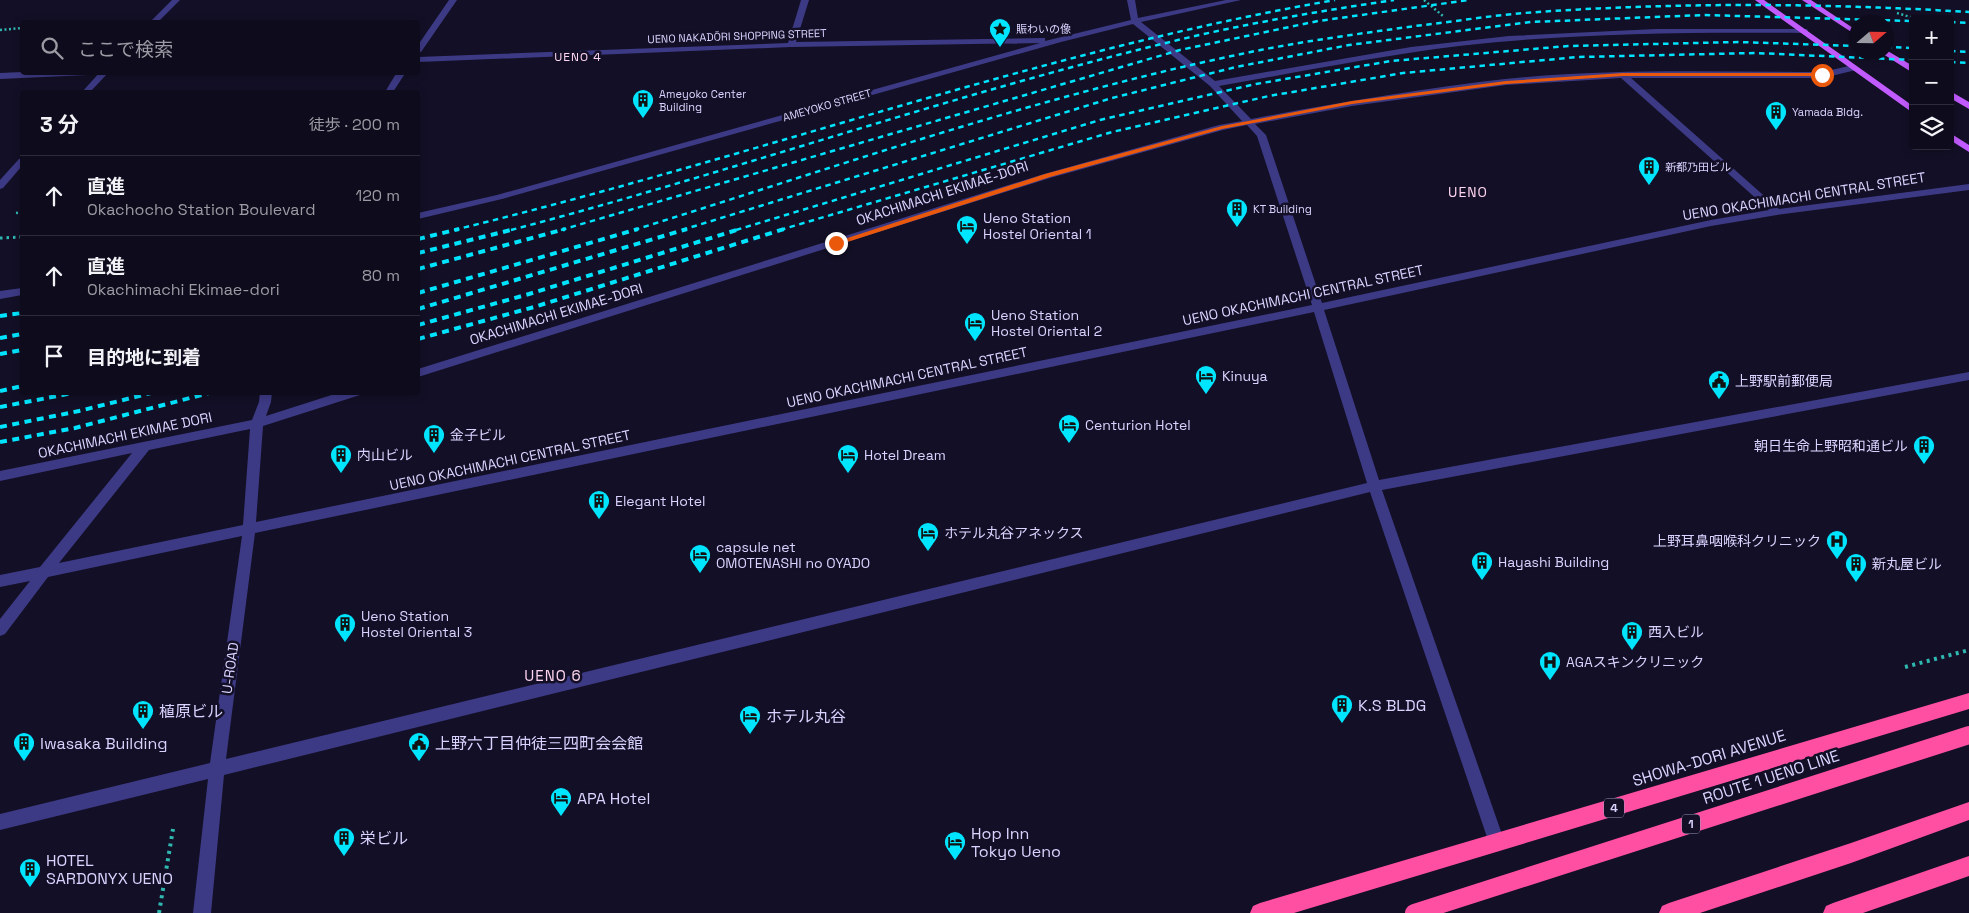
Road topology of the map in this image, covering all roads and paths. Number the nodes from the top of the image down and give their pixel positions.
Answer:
1 (176, 0) edge
2 (453, 0) edge
3 (805, 0) edge
4 (1131, 0) edge
5 (1237, 0) edge
6 (1759, 0) edge
7 (1806, 0) edge
8 (1897, 13) dead end
9 (1909, 17) edge
10 (156, 20) edge
11 (1135, 21) junction
12 (20, 28) edge
13 (1849, 28) edge
14 (0, 30) edge
15 (1804, 31) junction
16 (1058, 40) junction
17 (791, 45) junction
18 (420, 47) edge
19 (1894, 57) edge
20 (420, 60) edge
21 (1909, 67) edge
22 (1853, 68) junction
23 (22, 75) edge
24 (102, 75) edge
25 (400, 75) edge
26 (1623, 75) junction
27 (0, 76) edge
28 (1213, 84) junction
29 (88, 90) edge
30 (390, 90) edge
31 (1954, 97) edge
32 (1969, 106) edge
33 (1909, 107) edge
34 (1249, 122) junction
35 (1954, 139) edge
36 (1969, 149) edge
37 (20, 164) edge
38 (0, 170) edge
39 (15, 170) junction
40 (0, 186) edge
41 (1969, 187) edge
42 (1777, 212) junction
43 (420, 216) edge
44 (20, 237) edge
45 (0, 238) edge
46 (20, 292) edge
47 (0, 295) edge
48 (1318, 307) junction
49 (420, 372) edge
50 (1969, 376) edge
51 (266, 395) edge
52 (347, 395) edge
53 (257, 424) junction
54 (145, 446) junction
55 (0, 476) edge
56 (1374, 486) junction
57 (248, 530) junction
58 (44, 572) junction
59 (0, 581) edge
60 (0, 630) edge
61 (1969, 650) edge
62 (1905, 667) dead end
63 (1969, 701) edge
64 (1969, 735) edge
65 (217, 769) junction
66 (182, 777) junction
67 (1969, 812) edge
68 (0, 822) edge
69 (1496, 843) junction
70 (1969, 866) edge
71 (159, 913) edge
72 (202, 913) edge
73 (1260, 913) edge
74 (1414, 913) edge
75 (1669, 913) edge
76 (1833, 913) edge

1 - 10 street
2 - 18 street
3 - 17 street
4 - 11 street
5 - 11 street, AMEYOKO STREET
6 - 15 main road
7 - 13 main road
8 - 9 path
11 - 16 street, AMEYOKO STREET
11 - 28 street
12 - 14 path
15 - 22 main road
15 - 28 street
16 - 17 street, UENO NAKADŌRI SHOPPING STREET
16 - 43 street, AMEYOKO STREET
17 - 20 street, UENO NAKADŌRI SHOPPING STREET
19 - 21 main road
22 - 26 street, OKACHIMACHI EKIMAE-DORI
22 - 33 main road
23 - 27 street
24 - 29 street
25 - 30 street
26 - 34 street, OKACHIMACHI EKIMAE-DORI
26 - 42 street
28 - 34 street
31 - 32 main road
34 - 48 street
34 - 49 street, OKACHIMACHI EKIMAE-DORI
35 - 36 main road
37 - 39 street
38 - 39 street
39 - 40 street
41 - 42 street, UENO OKACHIMACHI CENTRAL STREET
42 - 48 street, UENO OKACHIMACHI CENTRAL STREET
44 - 45 path
46 - 47 street
48 - 56 street
48 - 57 street, UENO OKACHIMACHI CENTRAL STREET
50 - 56 street
51 - 53 street, U-ROAD
52 - 53 street
53 - 54 street, OKACHIMACHI EKIMAE DORI
53 - 57 street, U-ROAD
54 - 55 street, OKACHIMACHI EKIMAE DORI
54 - 58 street
56 - 65 street
56 - 69 street
57 - 58 street, UENO OKACHIMACHI CENTRAL STREET
57 - 65 street, U-ROAD
58 - 59 street, UENO OKACHIMACHI CENTRAL STREET
58 - 60 street
61 - 62 path
63 - 69 highway, SHOWA-DORI AVENUE / 4
64 - 74 highway, ROUTE 1 UENO LINE / 1, bridge
65 - 66 street
65 - 72 street, U-ROAD
66 - 68 street
66 - 71 path
67 - 75 highway
69 - 73 highway, SHOWA-DORI AVENUE / 4
70 - 76 highway

